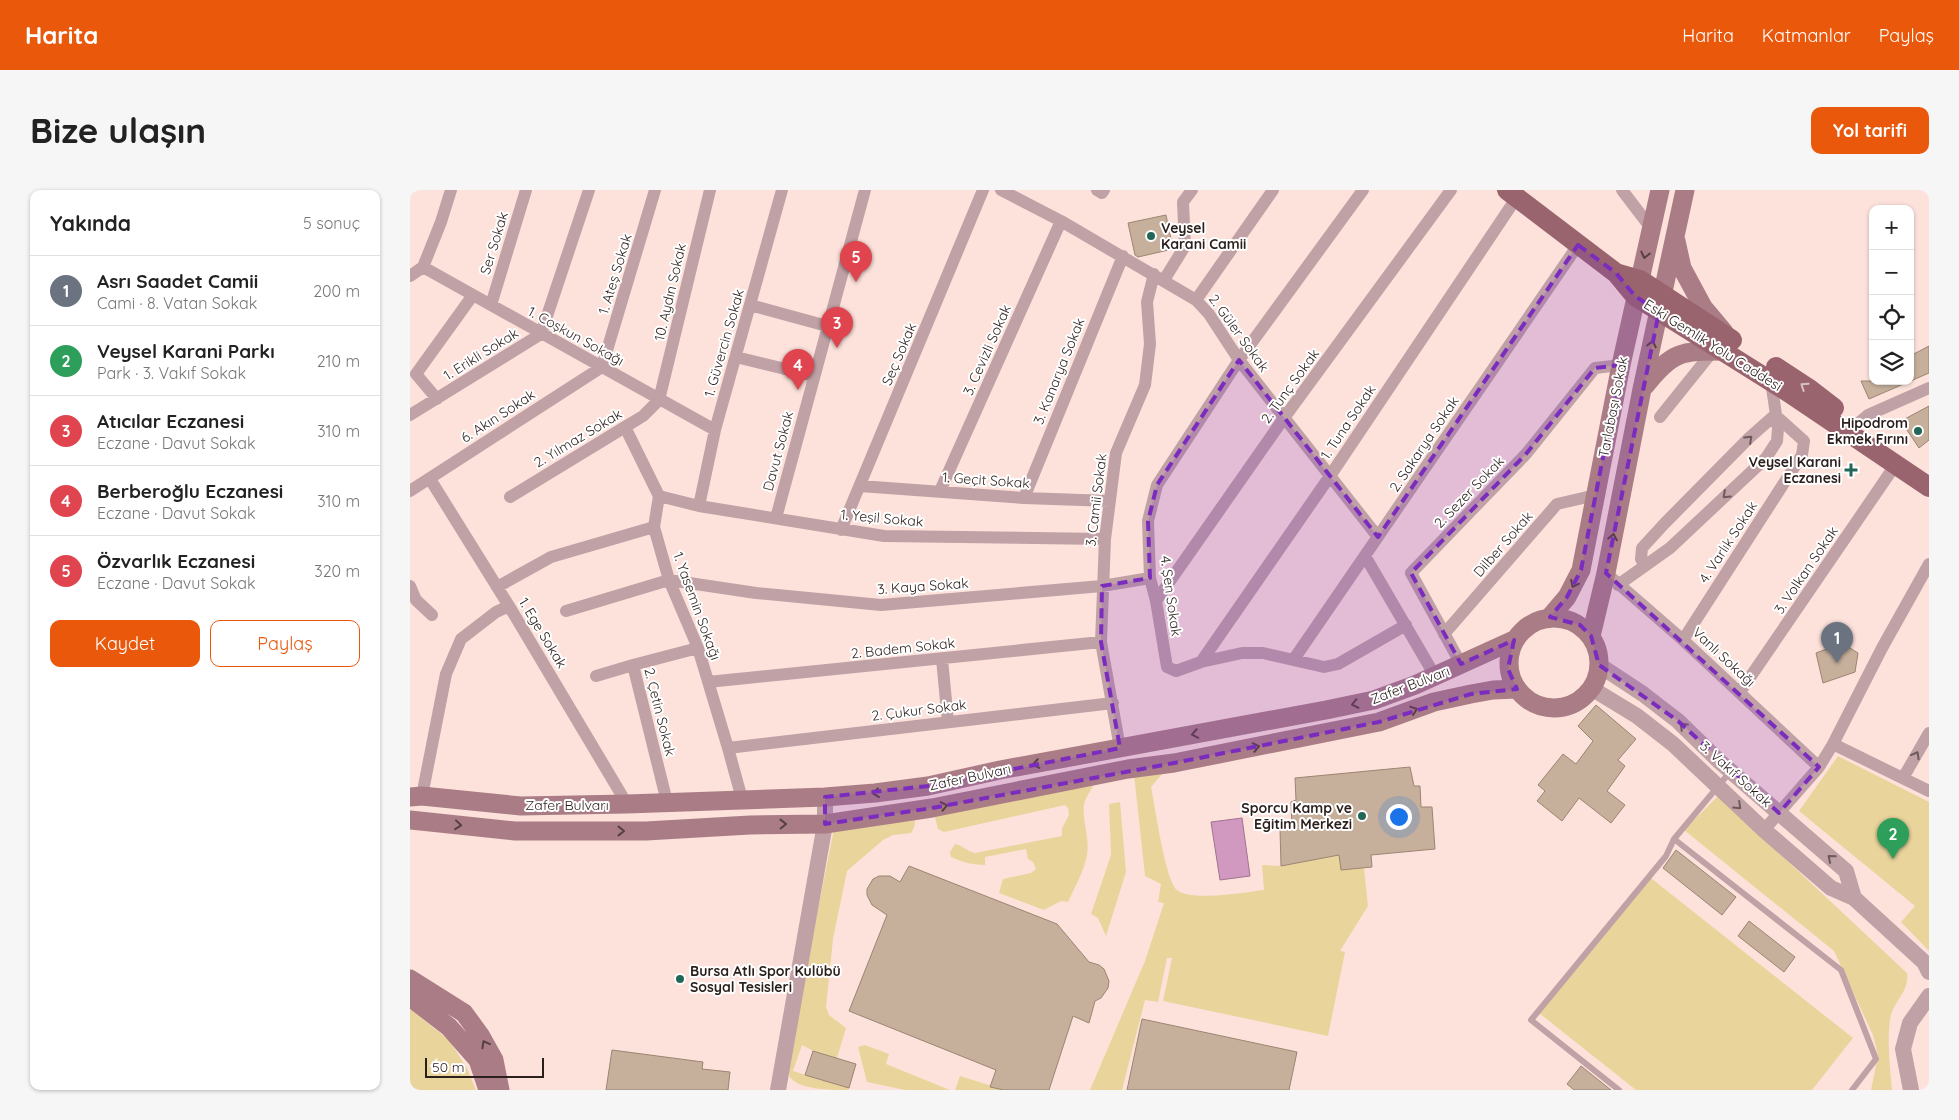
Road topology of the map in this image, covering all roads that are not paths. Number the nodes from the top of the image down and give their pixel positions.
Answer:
1 (451, 190) edge
2 (526, 190) edge
3 (589, 190) edge
4 (655, 190) edge
5 (710, 190) edge
6 (782, 190) edge
7 (865, 190) edge
8 (983, 190) edge
9 (1097, 190) edge
10 (1104, 190) edge
11 (1192, 190) edge
12 (1273, 190) edge
13 (1363, 190) edge
14 (1451, 190) edge
15 (1622, 190) edge
16 (1660, 190) edge
17 (1685, 190) edge
18 (1008, 191) edge
19 (1516, 192) edge
20 (1061, 221) junction
21 (1652, 228) junction
22 (1675, 236) junction
23 (1578, 245) junction
24 (1123, 256) junction
25 (423, 267) junction
26 (410, 276) edge
27 (1159, 277) junction
28 (1637, 288) junction
29 (473, 295) junction
30 (1196, 300) junction
31 (1661, 303) junction
32 (491, 304) junction
33 (750, 305) junction
34 (827, 326) junction
35 (542, 334) junction
36 (1722, 347) junction
37 (736, 357) junction
38 (1239, 360) junction
39 (1620, 365) junction
40 (602, 367) junction
41 (814, 376) junction
42 (1771, 381) junction
43 (1929, 388) edge
44 (1642, 389) junction
45 (437, 399) junction
46 (659, 400) junction
47 (410, 415) edge
48 (1775, 415) junction
49 (1660, 417) dead end
50 (1284, 418) junction
51 (1856, 425) junction
52 (625, 428) junction
53 (715, 430) junction
54 (1879, 453) junction
55 (1896, 464) junction
56 (1330, 476) junction
57 (430, 479) junction
58 (860, 486) junction
59 (1929, 487) edge
60 (410, 491) edge
61 (940, 491) junction
62 (1596, 495) junction
63 (659, 496) junction
64 (510, 497) dead end
65 (1024, 498) junction
66 (1110, 501) junction
67 (699, 506) junction
68 (776, 518) junction
69 (654, 527) junction
70 (842, 530) junction
71 (1378, 537) junction
72 (1105, 539) junction
73 (1365, 556) junction
74 (1929, 564) edge
75 (1645, 566) junction
76 (1150, 578) junction
77 (1612, 579) junction
78 (669, 580) junction
79 (410, 586) edge
80 (1102, 586) junction
81 (497, 587) junction
82 (1156, 601) junction
83 (509, 606) junction
84 (566, 611) dead end
85 (432, 615) dead end
86 (1550, 617) junction
87 (1406, 625) junction
88 (1444, 634) junction
89 (1591, 636) junction
90 (1514, 640) junction
91 (1684, 640) junction
92 (1101, 642) junction
93 (698, 648) junction
94 (942, 659) junction
95 (1294, 659) junction
96 (1201, 662) junction
97 (1461, 664) junction
98 (633, 665) junction
99 (1599, 665) junction
100 (596, 676) dead end
101 (1435, 676) junction
102 (708, 682) junction
103 (1591, 688) junction
104 (1517, 690) junction
105 (1740, 692) junction
106 (1113, 703) junction
107 (948, 722) junction
108 (1929, 733) edge
109 (1834, 744) junction
110 (728, 748) junction
111 (1120, 748) junction
112 (1819, 767) junction
113 (1731, 771) junction
114 (1904, 778) junction
115 (1718, 787) junction
116 (1929, 791) edge
117 (416, 797) edge
118 (825, 797) junction
119 (742, 799) junction
120 (668, 802) junction
121 (628, 804) junction
122 (1779, 814) junction
123 (410, 820) edge
124 (824, 824) junction
125 (1764, 830) junction
126 (1674, 839) junction
127 (1854, 898) junction
128 (1927, 967) edge
129 (410, 979) edge
130 (410, 997) edge
131 (1929, 997) edge
132 (488, 1090) edge
133 (500, 1090) edge
134 (778, 1090) edge
135 (1619, 1090) edge
136 (1852, 1090) edge
137 (1911, 1090) edge

1 - 25 street
2 - 32 street, Ser Sokak
3 - 35 street, 1. Erikli Sokak
4 - 40 street, 1. Ateş Sokak
5 - 46 street, 10. Aydın Sokak
6 - 33 street, 1. Güvercin Sokak
7 - 34 street, Davut Sokak
8 - 58 street, Seç Sokak
9 - 10 street
11 - 27 street, 3. Camii Sokak
12 - 30 street
13 - 38 street, 4. Şen Sokak
14 - 50 street, 2. Tunç Sokak
15 - 21 street
16 - 21 main road, Tarlabaşı Sokak
17 - 22 main road
18 - 20 street, 2. Güler Sokak
19 - 23 main road, Eski Gemlik Yolu Caddesi
19 - 56 street, 1. Tuna Sokak
20 - 24 street, 2. Güler Sokak
20 - 61 street, 3. Cevizli Sokak
21 -> 28 main road, Tarlabaşı Sokak
22 - 31 main road
22 - 36 main road
23 - 28 main road, Eski Gemlik Yolu Caddesi
23 - 71 street, 2. Sakarya Sokak
24 - 27 street, 2. Güler Sokak
24 - 65 street, 3. Kanarya Sokak
25 - 26 street
25 - 29 street, 1. Coşkun Sokağı
27 - 30 street, 2. Güler Sokak
27 - 66 street, 3. Camii Sokak
28 - 31 main road, Eski Gemlik Yolu Caddesi
28 - 39 main road, Tarlabaşı Sokak
29 - 32 street, 1. Coşkun Sokağı
29 - 45 street
30 - 38 street, 2. Güler Sokak
31 - 36 main road, Eski Gemlik Yolu Caddesi
44 -> 31 main road
32 - 35 street, 1. Coşkun Sokağı
33 - 34 street
33 - 37 street, 1. Güvercin Sokak
34 - 41 street, Davut Sokak
35 - 40 street, 1. Coşkun Sokağı
35 - 45 street, 1. Erikli Sokak
36 - 42 main road, Eski Gemlik Yolu Caddesi
36 - 44 main road
36 - 49 street
51 -> 36 main road
37 - 41 street
37 - 53 street, 1. Güvercin Sokak
38 - 50 street, 2. Güler Sokak
38 - 76 street, 4. Şen Sokak
39 - 62 main road, Tarlabaşı Sokak
39 - 88 street, 2. Sezer Sokak
40 - 46 street, 1. Coşkun Sokağı
40 - 57 street, 6. Akın Sokak
41 - 68 street, Davut Sokak
42 - 48 street
42 - 54 main road, Eski Gemlik Yolu Caddesi
43 - 51 street
77 -> 44 main road
45 - 47 street, 1. Erikli Sokak
46 - 52 street, 2. Yılmaz Sokak
46 - 53 street, 1. Coşkun Sokağı
75 -> 48 street
48 -> 75 street
48 - 91 street, 4. Varlık Sokak
50 - 56 street, 2. Güler Sokak
50 - 82 street, 2. Tunç Sokak
51 - 54 main road
52 - 63 street
52 - 64 street, 2. Yılmaz Sokak
53 - 67 street, 1. Güvercin Sokak
54 - 55 main road, Eski Gemlik Yolu Caddesi
55 - 59 main road, Eski Gemlik Yolu Caddesi
55 - 105 street, 3. Volkan Sokak
56 - 71 street, 2. Güler Sokak
56 - 96 street, 1. Tuna Sokak
57 - 60 street, 6. Akın Sokak
57 - 81 street, 1. Ege Sokak
58 - 61 street, 1. Geçit Sokak
58 - 70 street, Seç Sokak
61 - 65 street, 1. Geçit Sokak
62 -> 86 main road, Tarlabaşı Sokak
62 - 88 street, Dilber Sokak
63 - 67 street, 1. Yeşil Sokak
63 - 69 street, 1. Yasemin Sokağı
65 - 66 street, 1. Geçit Sokak
66 - 72 street, 3. Camii Sokak
67 - 68 street, 1. Yeşil Sokak
68 - 70 street, 1. Yeşil Sokak
69 - 78 street, 1. Yasemin Sokağı
69 - 81 street
70 - 72 street, 1. Yeşil Sokak
71 - 73 street, 2. Sakarya Sokak
72 - 80 street, 3. Camii Sokak
73 - 87 street
73 - 95 street, 2. Sakarya Sokak
74 - 109 street
75 - 77 street
76 - 80 street, 3. Kaya Sokak
76 - 82 street, 4. Şen Sokak
77 - 89 main road
77 - 91 street, Vanlı Sokağı
78 - 80 street, 3. Kaya Sokak
78 - 84 street
78 - 93 street, 1. Yasemin Sokağı
79 - 85 street
80 - 92 street
81 - 83 street, 1. Ege Sokak
82 - 96 street, 4. Şen Sokak
83 - 117 street
83 - 121 street, 1. Ege Sokak
86 - 89 main road
86 - 90 main road
87 - 95 street, 4. Şen Sokak
87 - 101 street
88 - 97 street, 2. Sezer Sokak
89 - 99 main road
90 - 97 main road, Zafer Bulvarı
90 - 104 main road
91 - 105 street, Vanlı Sokağı
92 - 94 street, 2. Badem Sokak
92 - 106 street
93 - 98 street, 2. Çetin Sokak
93 - 102 street, 1. Yasemin Sokağı
94 - 102 street, 2. Badem Sokak
94 - 107 street
95 - 96 street, 4. Şen Sokak
97 - 101 main road, Zafer Bulvarı
98 - 100 street
98 - 120 street, 2. Çetin Sokak
99 - 103 main road
113 -> 99 street, 3. Vakıf Sokak
101 -> 111 main road, Zafer Bulvarı
102 - 110 street, 1. Yasemin Sokağı
103 - 104 main road
103 - 115 street, 3. Vakıf Sokak
124 -> 104 main road, Zafer Bulvarı
105 - 112 street, Vanlı Sokağı
106 - 107 street, 2. Çukur Sokak
106 - 111 street
107 - 110 street, 2. Çukur Sokak
114 -> 108 street
109 - 112 street
109 - 114 street
110 - 119 street, 1. Yasemin Sokağı
111 -> 118 main road, Zafer Bulvarı
112 - 122 street
113 - 115 lane
113 - 122 street, 3. Vakıf Sokak
114 - 116 street
115 -> 125 street, 3. Vakıf Sokak
115 - 126 lane
117 - 121 main road, Zafer Bulvarı
118 - 119 main road, Zafer Bulvarı
118 - 124 street
119 - 120 main road, Zafer Bulvarı
120 - 121 main road, Zafer Bulvarı
122 - 125 street
127 -> 122 street, 3. Vakıf Sokak
123 -> 124 main road, Zafer Bulvarı
124 - 134 street
125 - 127 street, 3. Vakıf Sokak
126 - 135 lane
126 - 136 lane
127 - 128 street, 3. Vakıf Sokak
133 -> 129 main road
130 - 132 main road
131 - 137 street

